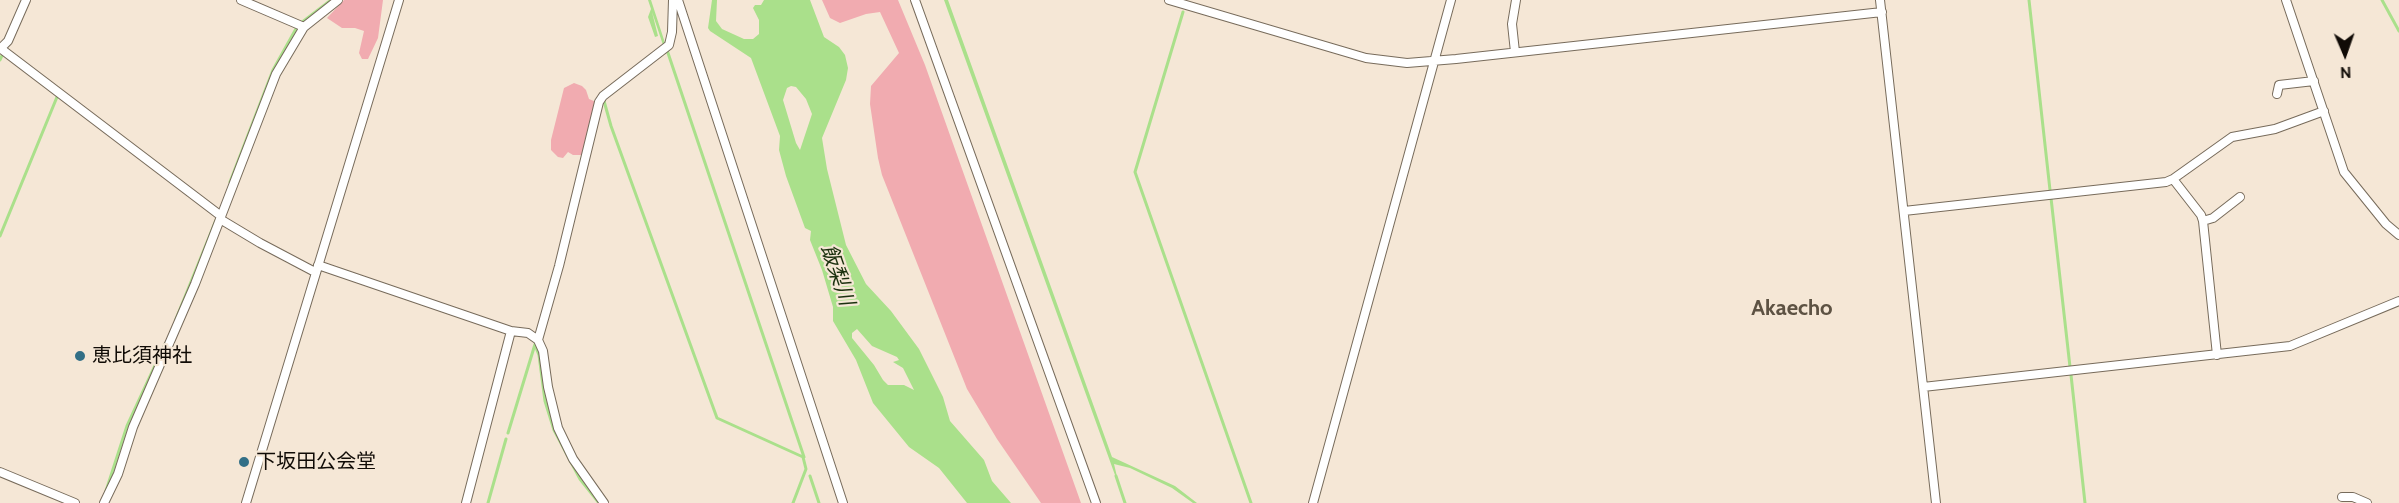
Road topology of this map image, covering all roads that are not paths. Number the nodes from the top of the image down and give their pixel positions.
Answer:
1 (26, 0) edge
2 (241, 0) edge
3 (339, 0) edge
4 (399, 0) edge
5 (673, 0) edge
6 (678, 0) edge
7 (915, 0) edge
8 (1168, 0) edge
9 (1451, 0) edge
10 (1516, 0) edge
11 (1880, 0) edge
12 (2286, 0) edge
13 (1882, 12) junction
14 (304, 27) junction
15 (0, 48) edge
16 (1515, 52) junction
17 (1434, 60) junction
18 (2314, 81) junction
19 (2277, 94) dead end
20 (2324, 111) junction
21 (2173, 179) junction
22 (2240, 197) dead end
23 (1904, 211) junction
24 (221, 217) junction
25 (2203, 221) junction
26 (2399, 235) edge
27 (317, 269) junction
28 (2399, 301) edge
29 (511, 331) junction
30 (538, 340) junction
31 (2217, 355) junction
32 (1923, 387) junction
33 (0, 472) edge
34 (2342, 497) dead end
35 (75, 503) edge
36 (104, 503) edge
37 (246, 503) edge
38 (466, 503) edge
39 (604, 503) edge
40 (843, 503) edge
41 (1096, 503) edge
42 (1313, 503) edge
43 (1936, 503) edge
44 (2367, 503) edge

1 - 15 street
2 - 14 street
3 - 14 street
4 - 27 street
5 - 30 street
6 - 40 street
7 - 41 street
8 - 17 street
9 - 17 street
10 - 16 street
11 - 13 street
12 - 18 street
13 - 16 street
13 - 23 street
14 - 24 street
15 - 24 street
16 - 17 street
17 - 42 street
18 - 19 street
18 - 20 street
20 - 21 street
20 - 26 street
21 - 23 street
21 - 25 street
22 - 25 street
23 - 32 street
24 - 27 street
24 - 36 street
25 - 31 street
27 - 29 street
27 - 37 street
28 - 31 street
29 - 30 street
29 - 38 street
30 - 39 street
31 - 32 street
32 - 43 street
33 - 35 street
34 - 44 street

